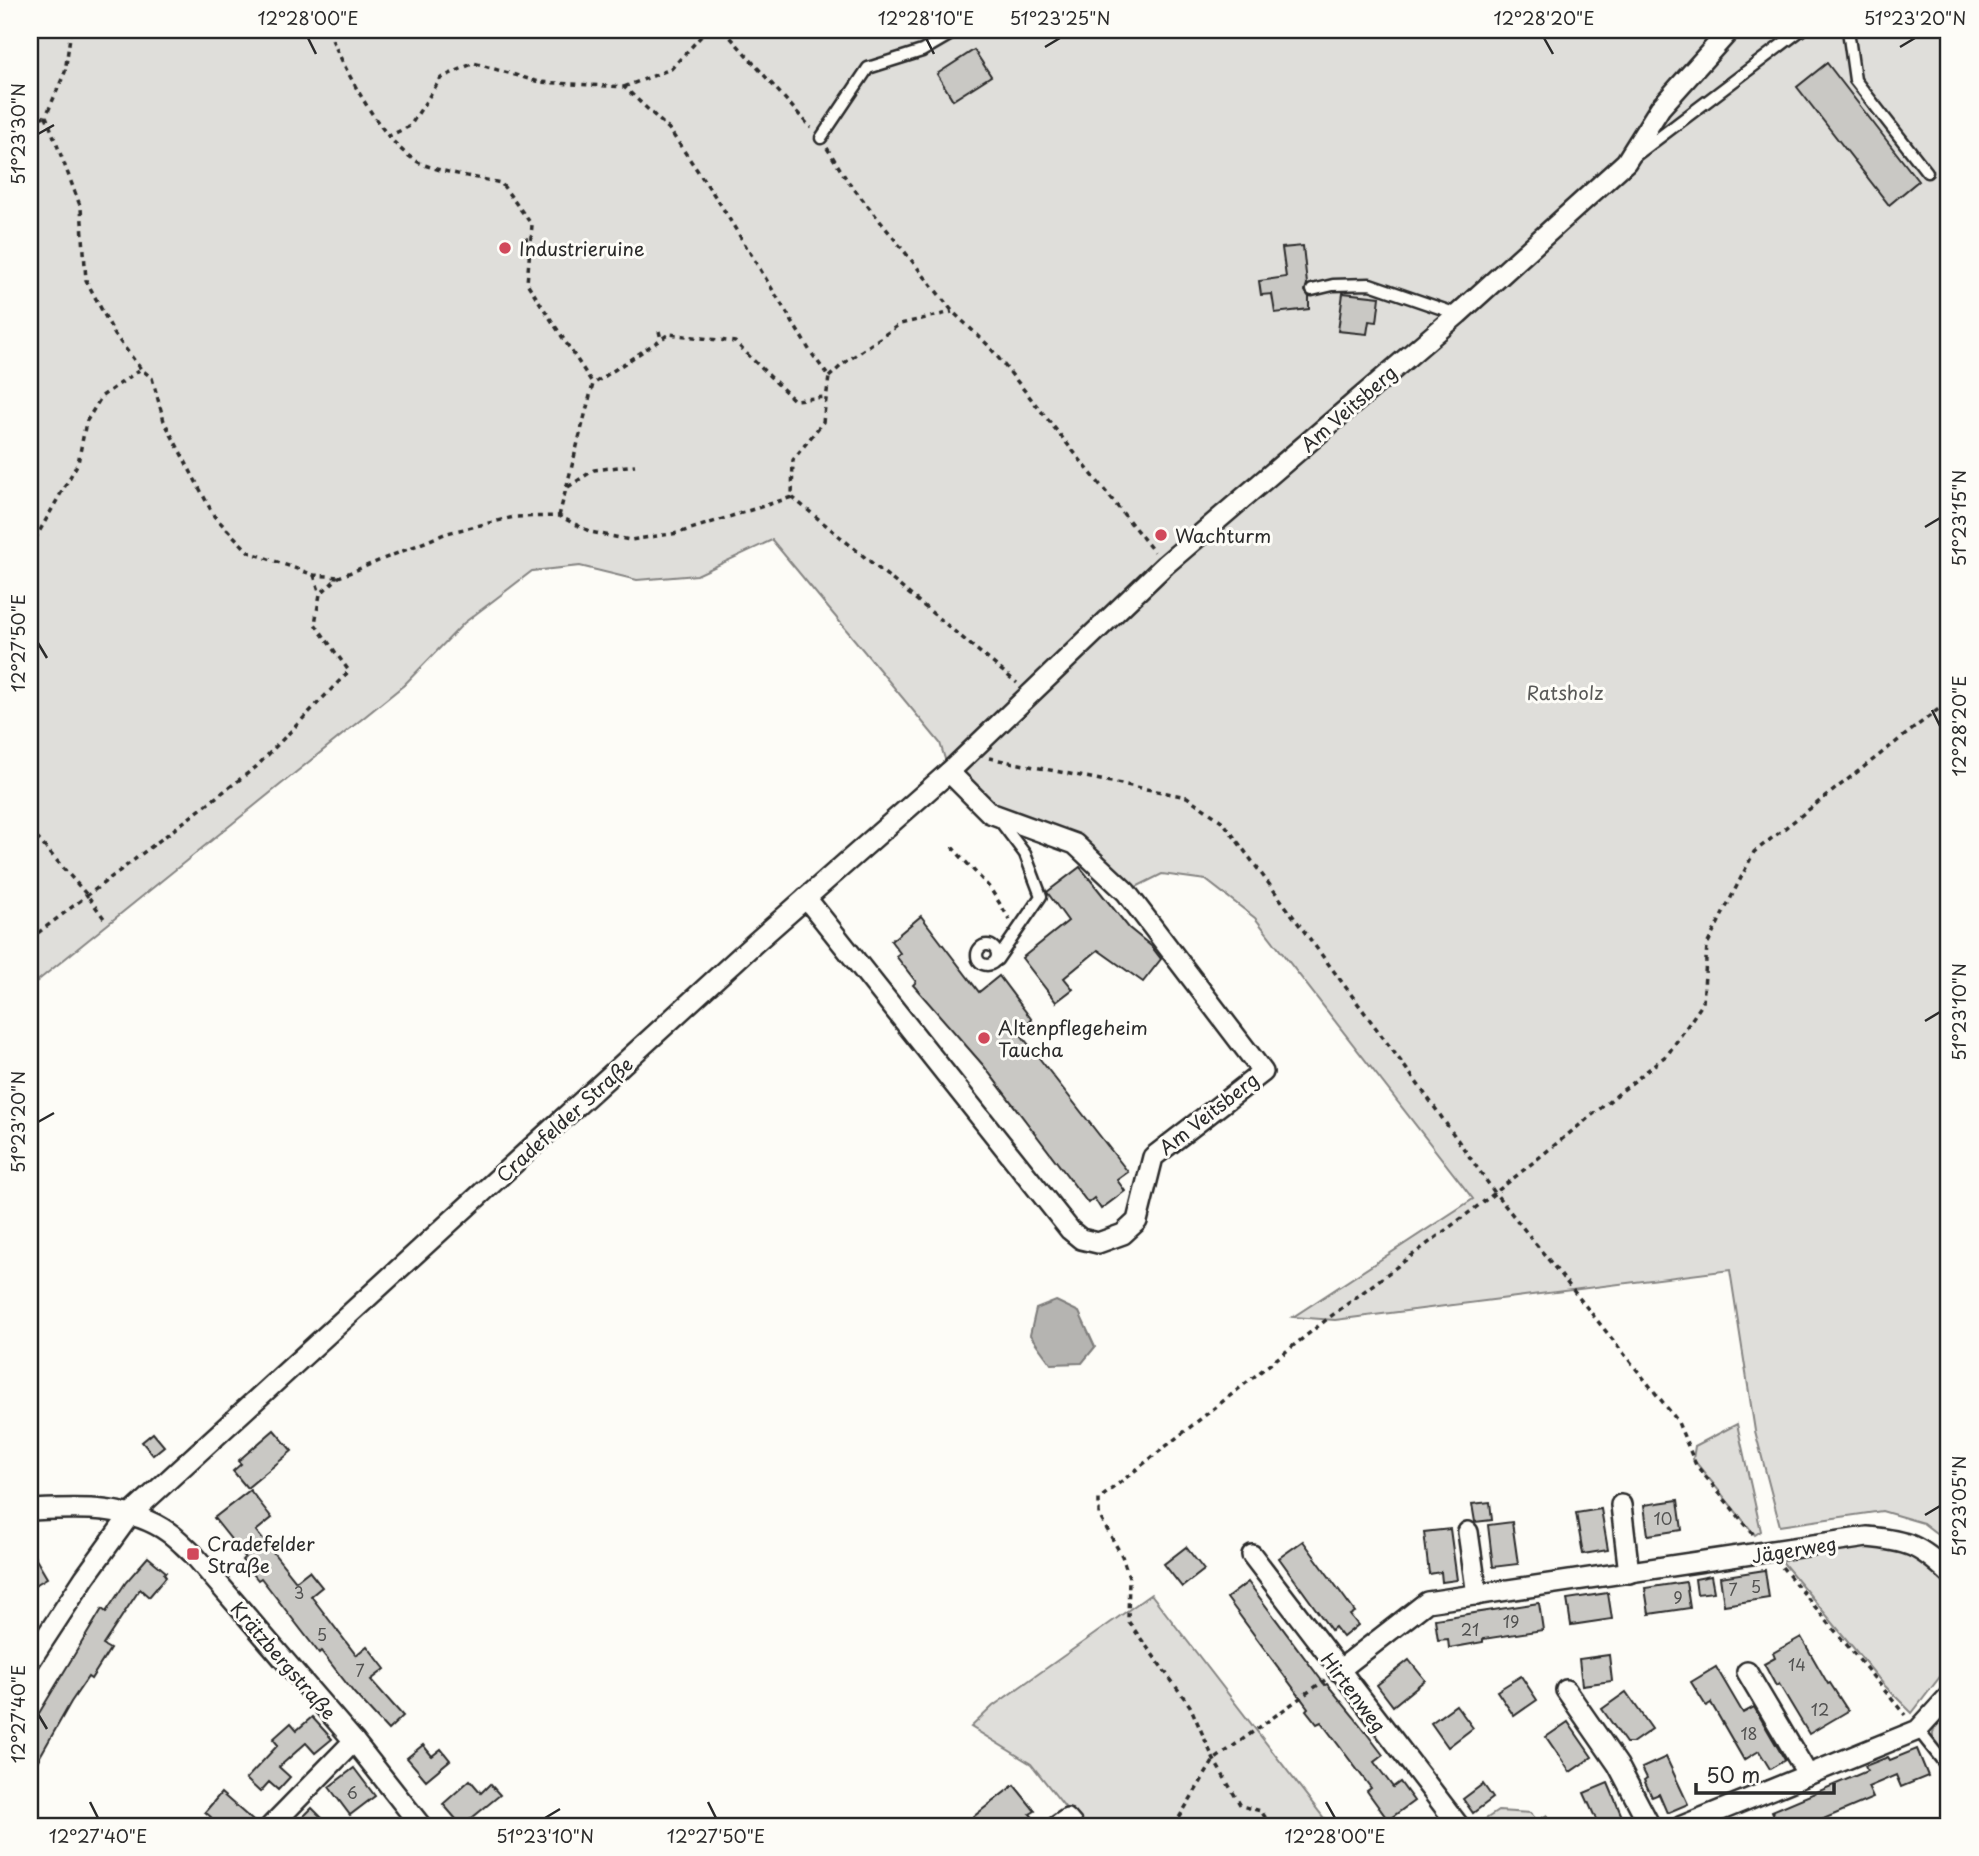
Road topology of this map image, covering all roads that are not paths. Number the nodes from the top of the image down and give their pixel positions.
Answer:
1 (958, 30) edge
2 (1730, 30) edge
3 (1801, 30) edge
4 (1848, 30) edge
5 (821, 138) road end
6 (1626, 162) junction
7 (1927, 173) dead end
8 (1312, 290) dead end
9 (1458, 314) junction
10 (950, 772) junction
11 (998, 817) junction
12 (806, 898) junction
13 (756, 943) joint
14 (997, 960) dead end
15 (1621, 1505) dead end
16 (30, 1510) edge
17 (130, 1515) junction
18 (1468, 1532) dead end
19 (1252, 1555) dead end
20 (1629, 1573) junction
21 (1949, 1573) edge
22 (1477, 1595) junction
23 (30, 1661) edge
24 (1338, 1671) junction
25 (1747, 1672) dead end
26 (1566, 1690) dead end
27 (1949, 1696) edge
28 (1918, 1730) junction
29 (354, 1741) junction
30 (1949, 1769) edge
31 (1808, 1775) junction
32 (271, 1826) edge
33 (421, 1826) edge
34 (1057, 1826) edge
35 (1073, 1826) edge
36 (1459, 1826) edge
37 (1650, 1826) edge
38 (1682, 1826) edge

1 - 5 lane
2 - 6 street, Am Veitsberg
3 - 6 lane
4 - 7 lane
6 - 9 street, Am Veitsberg
8 - 9 lane
9 - 10 street, Am Veitsberg
10 - 11 street, Am Veitsberg
10 - 12 street, Am Veitsberg
11 - 12 street, Am Veitsberg
11 - 14 lane
12 - 13 street, Am Veitsberg
13 - 17 street, Cradefelder Straße
15 - 20 street
16 - 17 street, Krätzbergstraße
17 - 23 street, Cradefelder Straße
17 - 29 street, Krätzbergstraße
18 - 22 street
19 - 24 street, Hirtenweg
20 - 21 street, Jägerweg
20 - 22 street, Jägerweg
22 - 24 street, Jägerweg
24 - 36 street, Hirtenweg
25 - 31 street
26 - 37 street
27 - 28 street
28 - 30 lane
28 - 31 street
29 - 32 street
29 - 33 street, Krätzbergstraße
31 - 38 street
34 - 35 street

